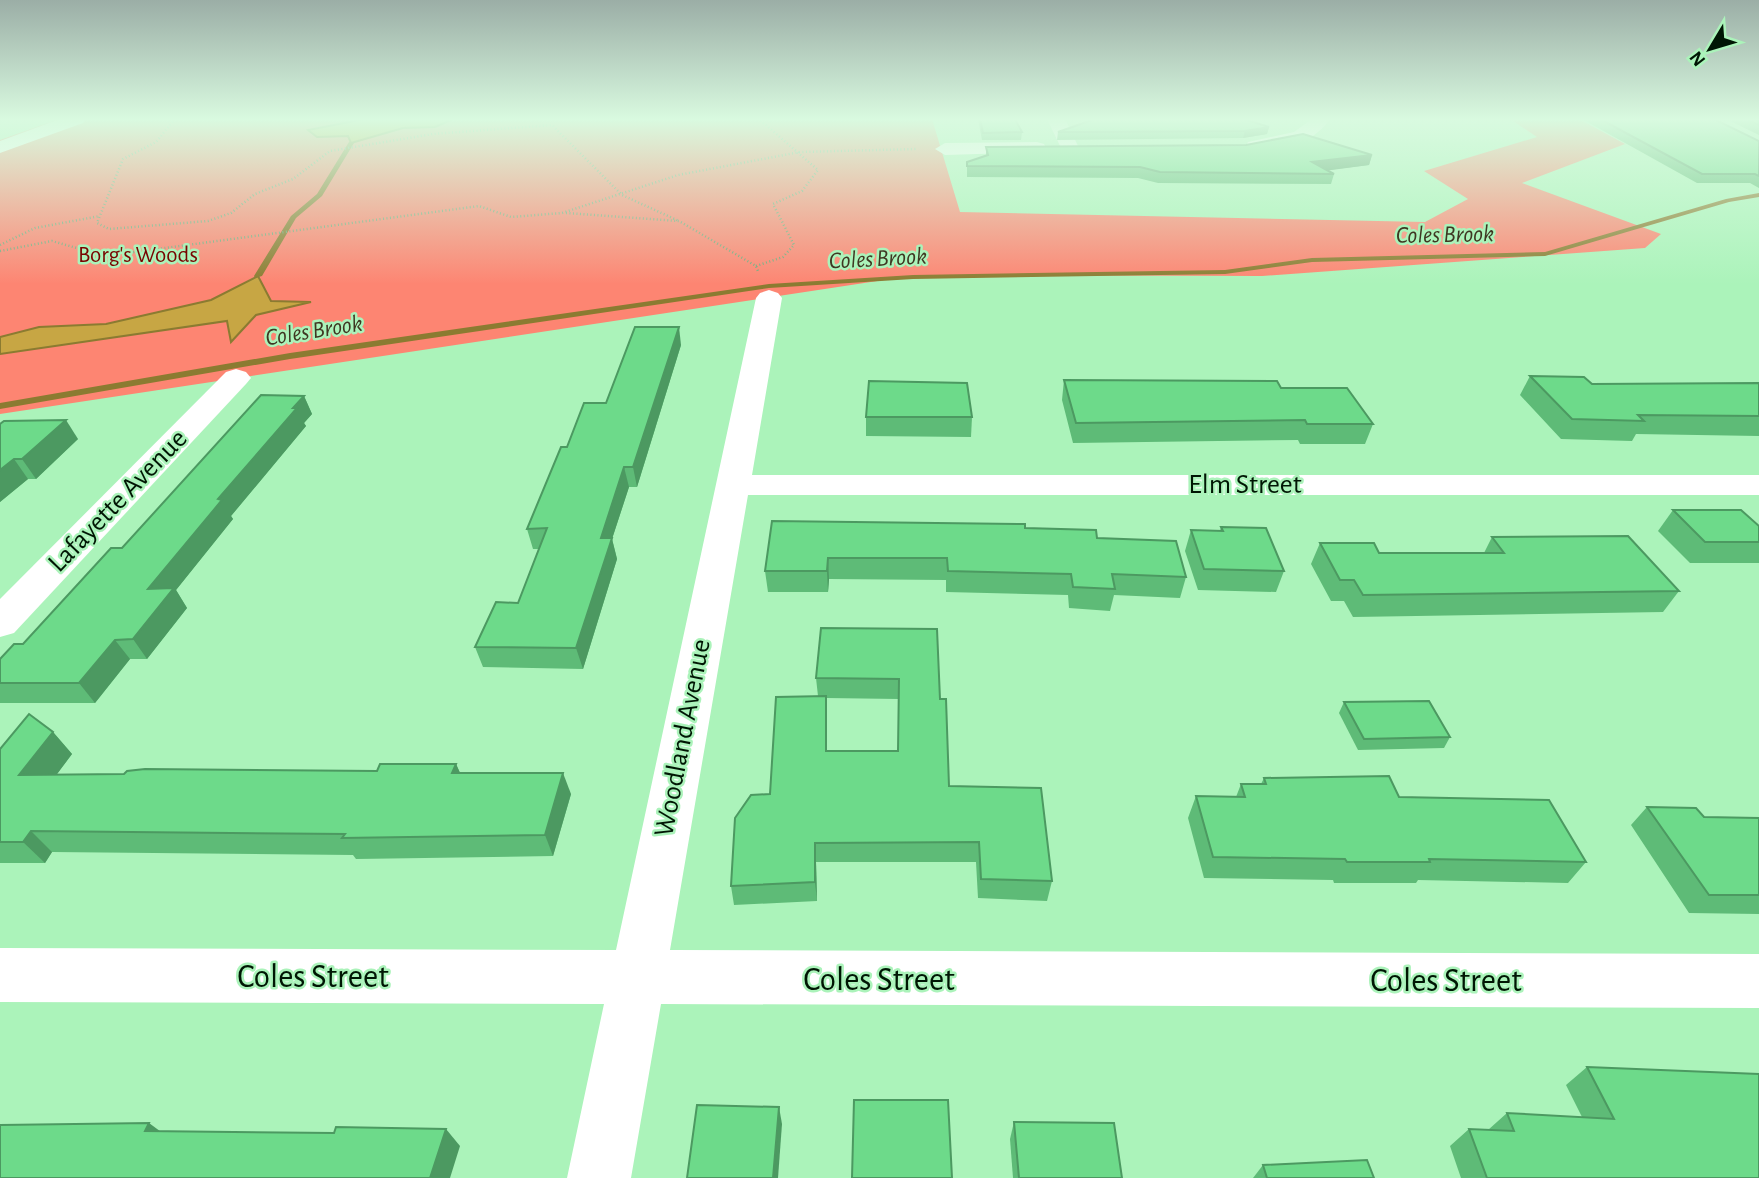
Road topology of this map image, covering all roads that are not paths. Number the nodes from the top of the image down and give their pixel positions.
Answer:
1 (762, 282) road end
2 (236, 378) dead end
3 (730, 485) junction
4 (1759, 485) edge
5 (0, 623) edge
6 (0, 975) edge
7 (638, 979) junction
8 (1759, 981) edge
9 (599, 1178) edge

1 - 3 street, Woodland Avenue
2 - 5 street, Lafayette Avenue
3 - 4 street, Elm Street
3 - 7 street, Woodland Avenue
6 - 7 street, Coles Street
7 - 8 street, Coles Street
7 - 9 street, Woodland Avenue

